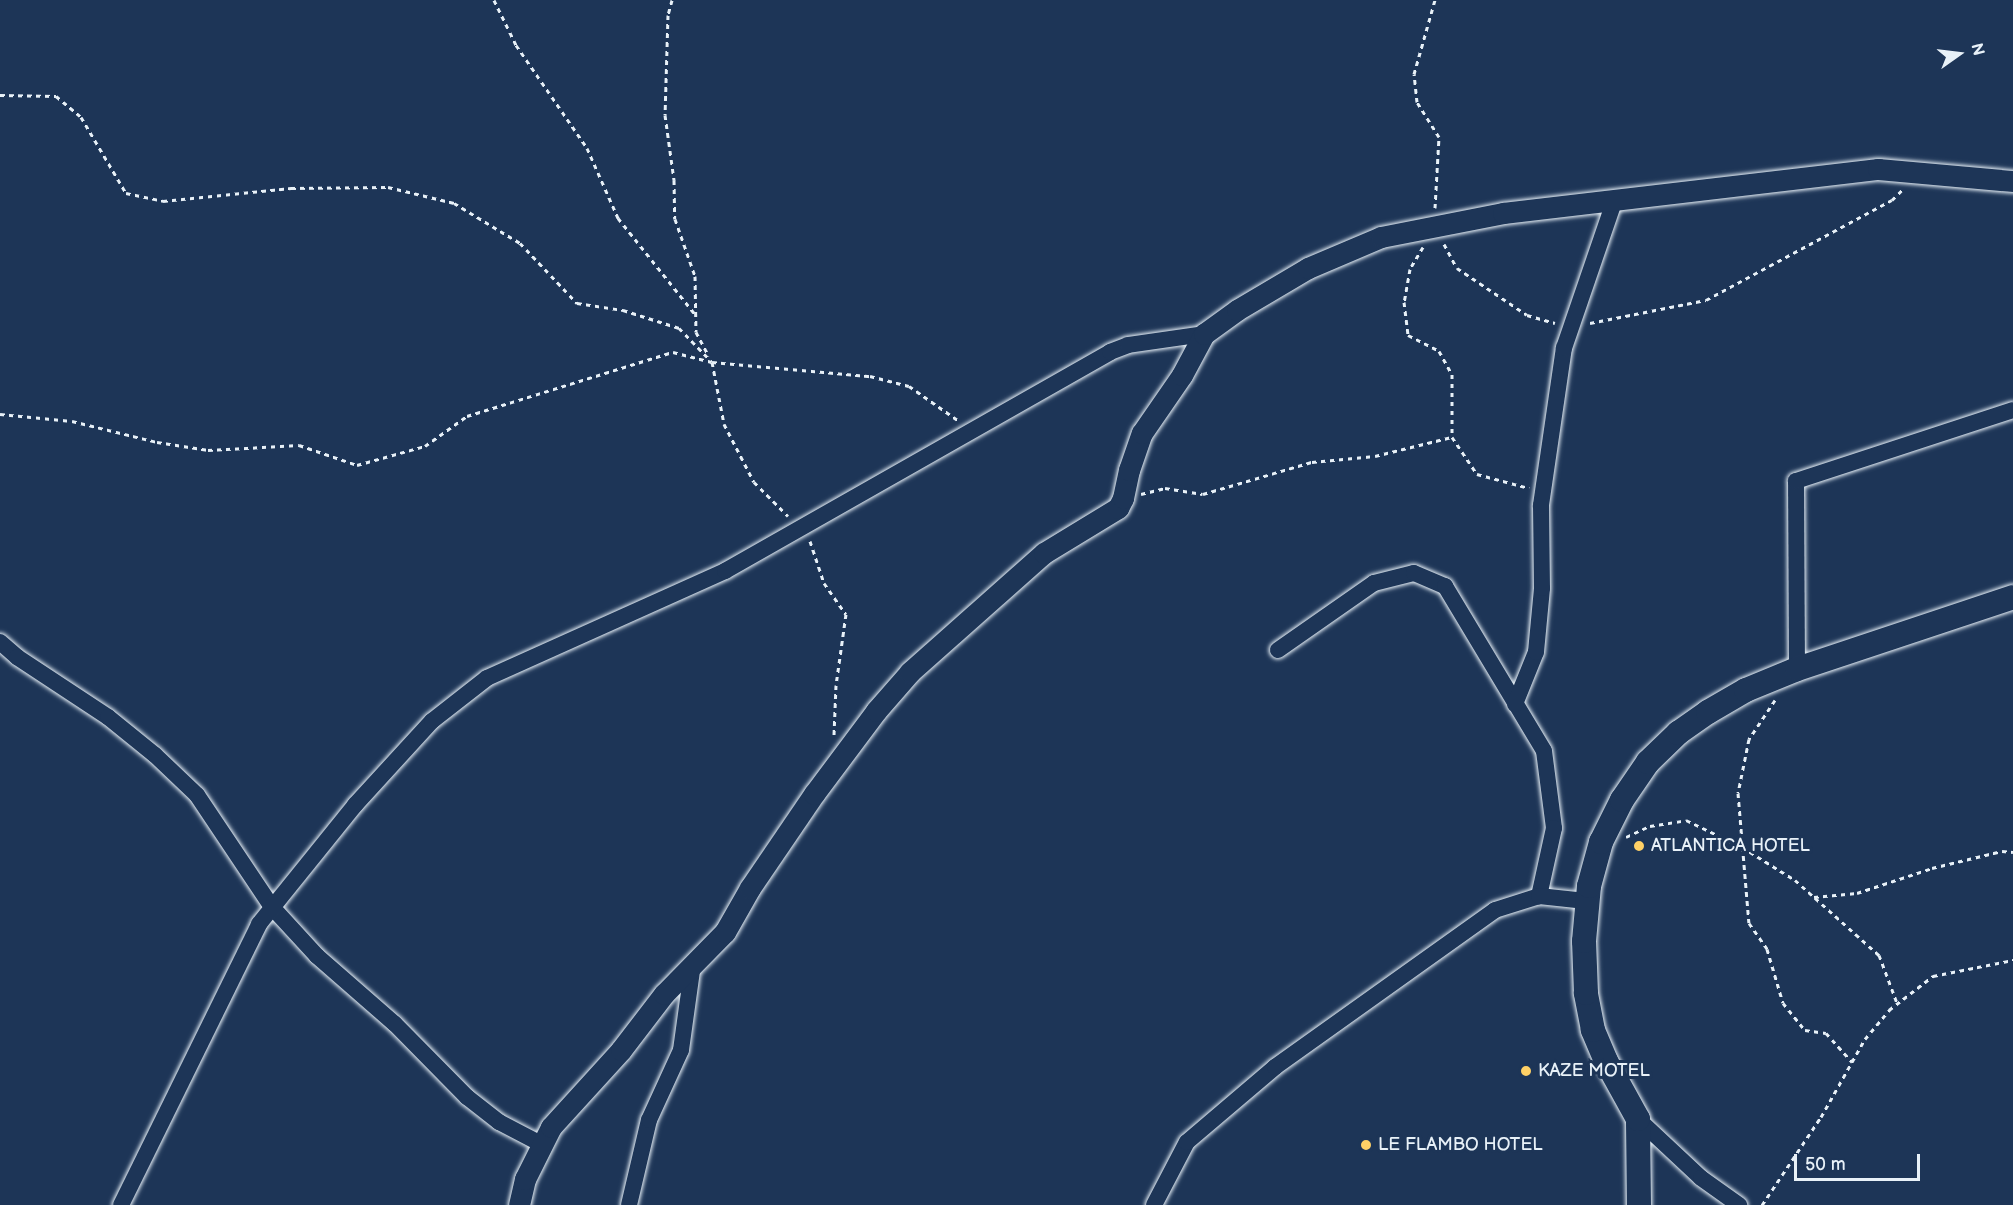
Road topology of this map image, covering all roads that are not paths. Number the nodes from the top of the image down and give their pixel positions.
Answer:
1 (2013, 181) edge
2 (1616, 199) junction
3 (1204, 334) junction
4 (2013, 410) edge
5 (2013, 597) edge
6 (0, 642) edge
7 (1278, 650) dead end
8 (1797, 669) junction
9 (1515, 704) junction
10 (1539, 896) junction
11 (1586, 901) junction
12 (272, 907) junction
13 (693, 964) junction
14 (1638, 1119) junction
15 (541, 1144) junction
16 (121, 1205) edge
17 (519, 1205) edge
18 (630, 1205) edge
19 (1154, 1205) edge
20 (1639, 1205) edge
21 (1739, 1205) edge

1 - 2 street
2 - 3 street
2 - 9 street
3 - 12 street
3 - 13 street
4 - 8 street
5 - 8 main road
6 - 12 street
7 - 9 street
8 - 11 main road
9 - 10 street
10 - 11 street
10 - 19 street
11 - 14 main road
12 - 15 street
12 - 16 street
13 - 15 street
13 - 18 street
14 - 20 main road
14 - 21 street
15 - 17 street

